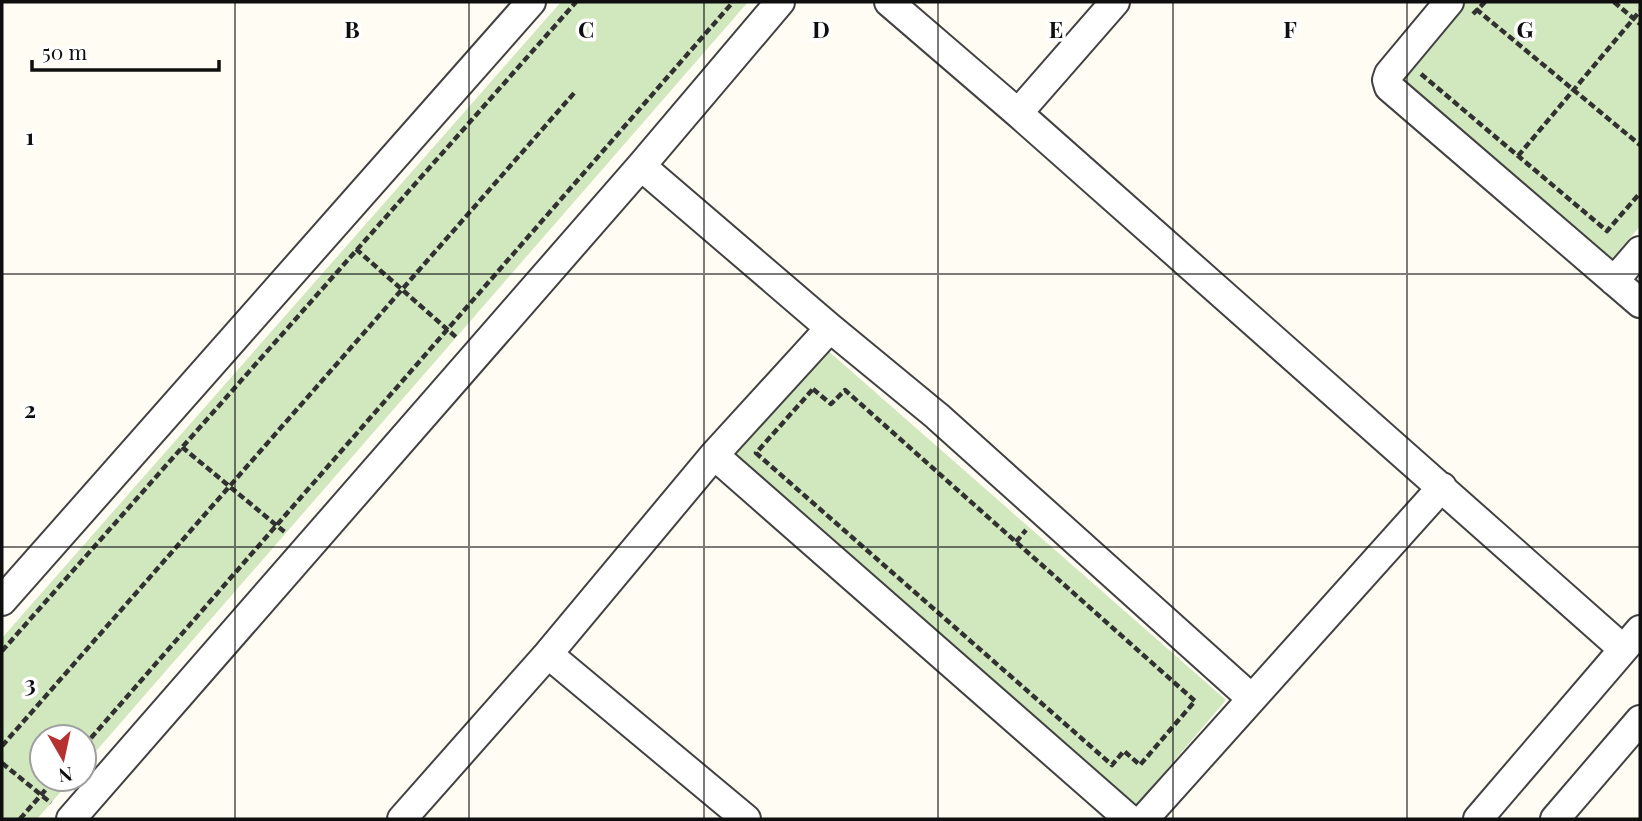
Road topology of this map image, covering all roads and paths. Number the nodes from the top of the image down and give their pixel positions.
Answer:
1 (531, 2) edge
2 (576, 2) edge
3 (733, 2) edge
4 (780, 2) edge
5 (888, 2) edge
6 (1115, 2) edge
7 (1468, 2) edge
8 (1485, 2) edge
9 (1614, 2) edge
10 (1459, 10) edge
11 (1477, 10) junction
12 (1640, 11) edge
13 (1634, 19) junction
14 (1640, 24) edge
15 (1427, 63) dead end
16 (1574, 90) junction
17 (575, 92) dead end
18 (1018, 113) junction
19 (1640, 145) edge
20 (1518, 156) junction
21 (641, 166) junction
22 (1640, 192) edge
23 (332, 227) junction
24 (357, 249) junction
25 (1640, 251) edge
26 (1614, 281) junction
27 (402, 289) junction
28 (1640, 303) edge
29 (830, 328) junction
30 (447, 330) junction
31 (476, 355) junction
32 (182, 447) junction
33 (714, 455) junction
34 (229, 486) junction
35 (1442, 487) junction
36 (276, 525) junction
37 (306, 550) junction
38 (2, 601) edge
39 (1632, 640) edge
40 (2, 651) edge
41 (548, 654) junction
42 (1251, 698) junction
43 (1195, 702) joint
44 (1640, 720) edge
45 (98, 730) edge
46 (2, 746) edge
47 (2, 763) edge
48 (41, 795) junction
49 (66, 815) edge
50 (742, 818) edge
51 (20, 819) edge
52 (402, 819) edge
53 (1129, 819) edge
54 (1143, 819) edge
55 (1478, 819) edge
56 (1555, 819) edge

1 - 23 street
2 - 24 path
3 - 30 path
4 - 21 street
5 - 18 street
6 - 18 street
7 - 11 path
8 - 11 path
9 - 13 path
10 - 11 path
10 - 26 street
11 - 16 path
12 - 13 path
13 - 14 path
13 - 16 path
15 - 20 path
16 - 19 path
16 - 20 path
17 - 27 path
18 - 35 street
20 - 22 path
21 - 29 street
21 - 31 street
23 - 24 path
23 - 38 street
24 - 27 path
24 - 32 path
25 - 26 street
26 - 28 street
27 - 30 path
27 - 34 path
29 - 33 street
29 - 42 street
30 - 31 path
30 - 36 path
31 - 37 street
32 - 34 path
32 - 40 path
33 - 41 street
33 - 53 street
34 - 36 path
34 - 46 path
35 - 39 street
35 - 42 street
36 - 37 path
36 - 45 path
37 - 49 street
39 - 55 street
41 - 50 street
41 - 52 street
42 - 54 street
43 - 43 path
44 - 56 street
47 - 48 path
48 - 49 path
48 - 51 path

